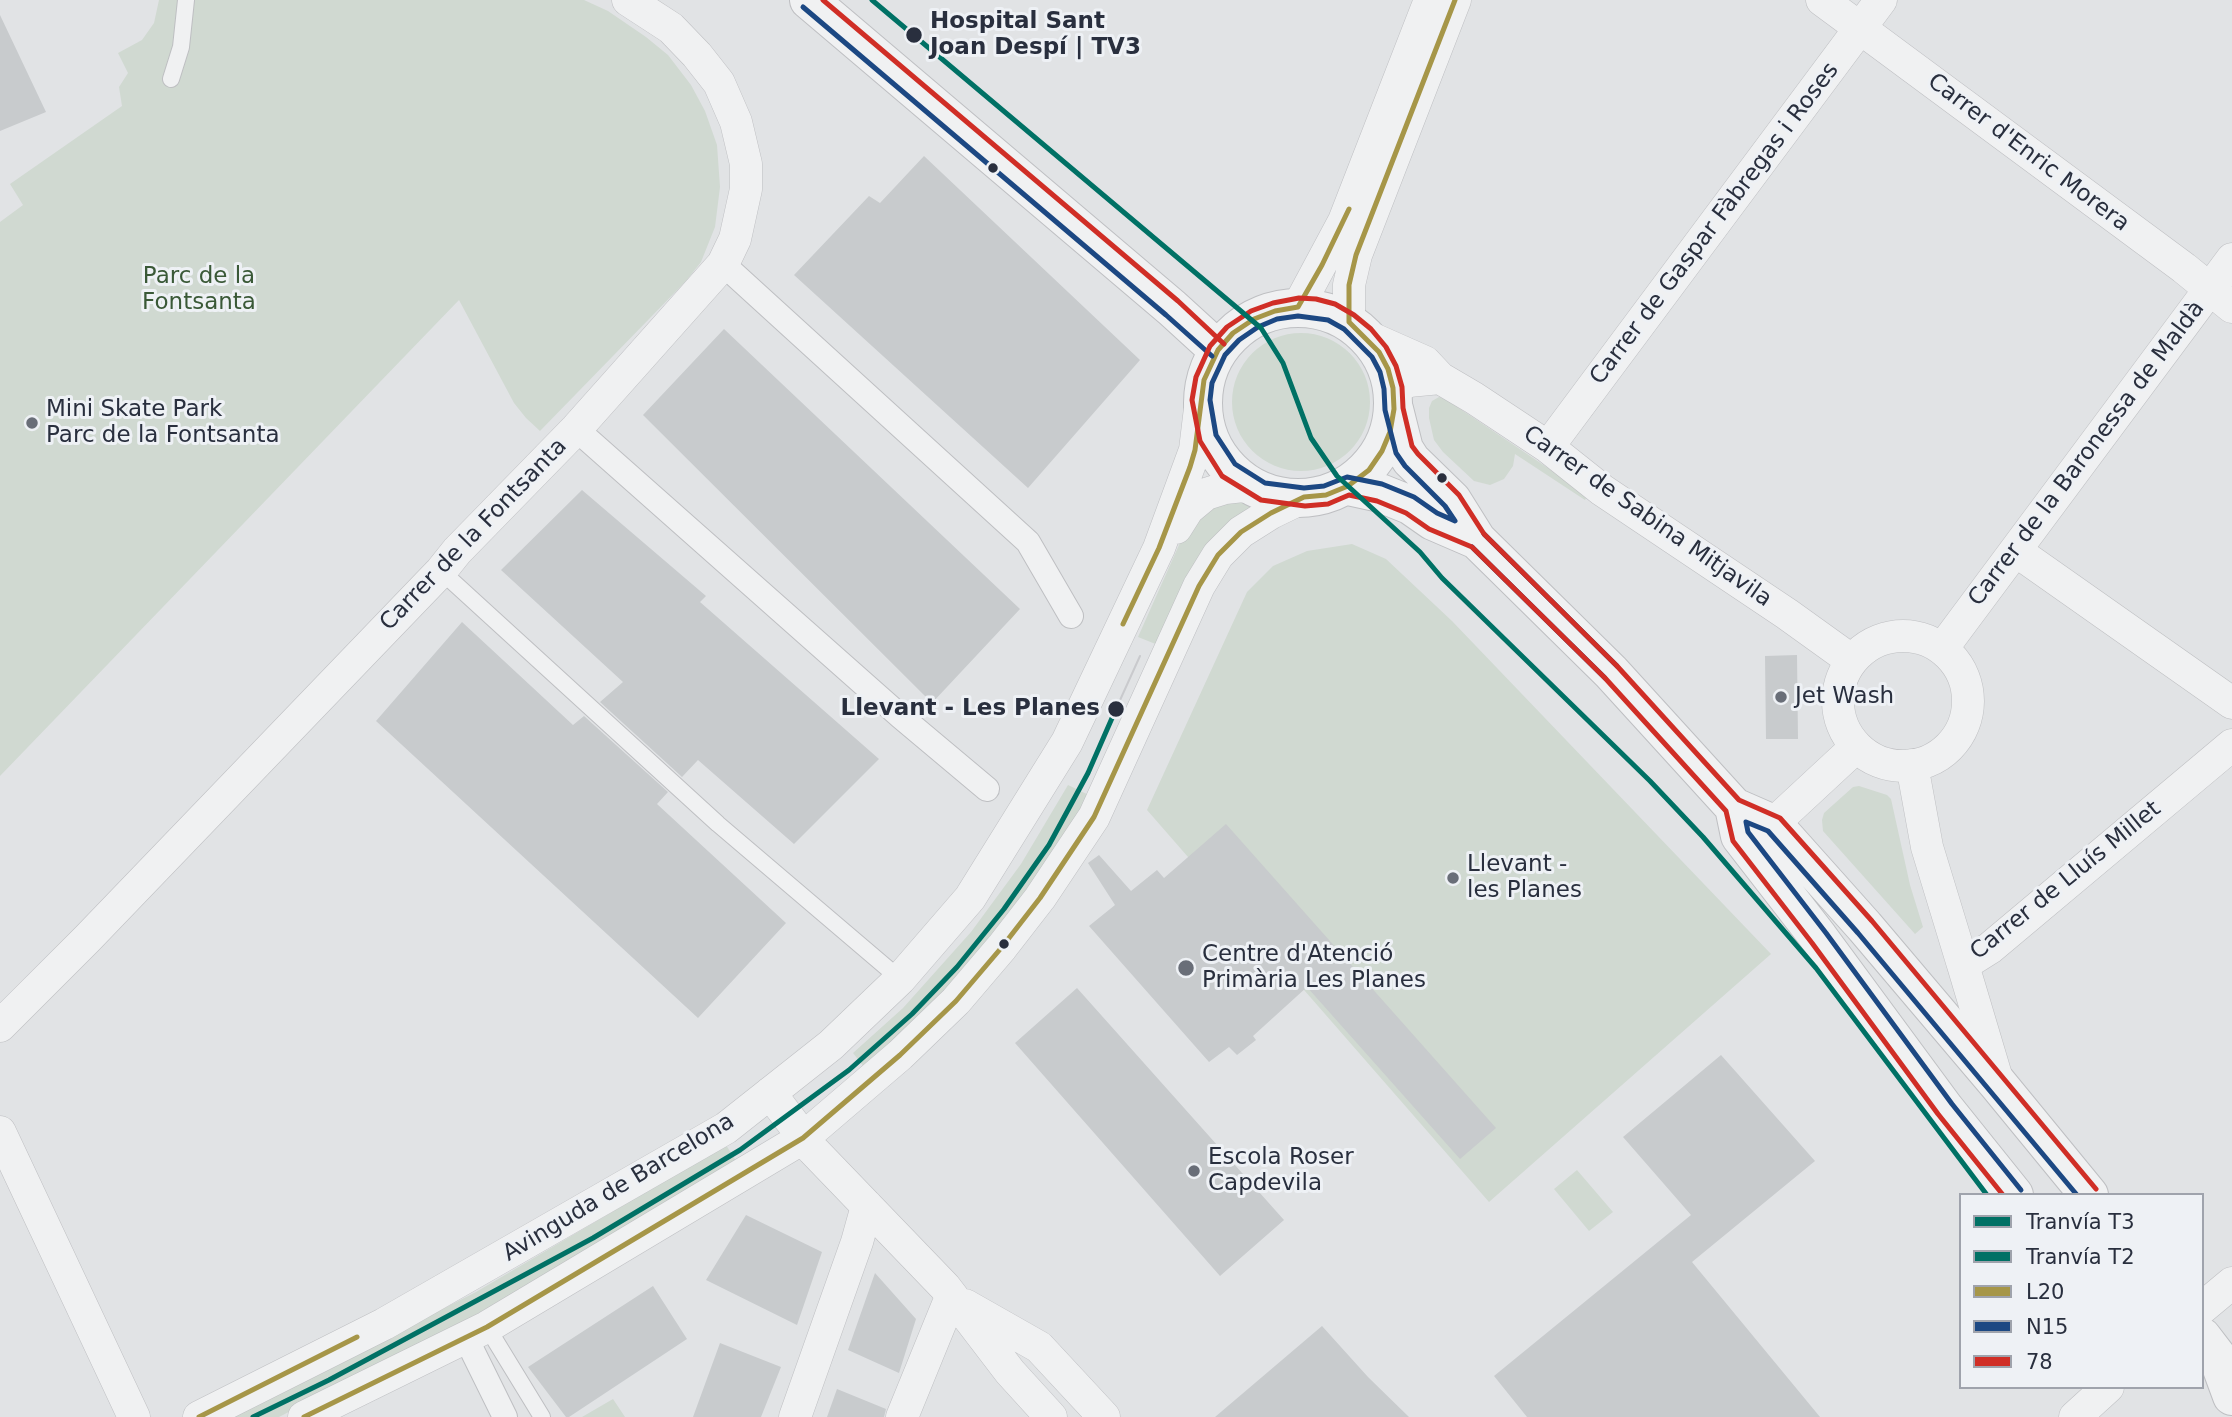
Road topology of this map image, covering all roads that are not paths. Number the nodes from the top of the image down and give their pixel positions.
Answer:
1 (186, 0) edge
2 (628, 0) edge
3 (808, 0) edge
4 (1430, 0) edge
5 (1455, 0) edge
6 (1822, 0) edge
7 (1881, 0) edge
8 (1860, 28) junction
9 (171, 79) dead end
10 (2232, 259) edge
11 (723, 264) junction
12 (2221, 298) edge
13 (1298, 307) junction
14 (1357, 329) junction
15 (1218, 350) junction
16 (1440, 378) junction
17 (1394, 398) junction
18 (1201, 400) junction
19 (576, 429) junction
20 (1548, 447) junction
21 (1348, 486) junction
22 (1262, 491) junction
23 (1304, 497) junction
24 (1477, 540) junction
25 (1160, 548) junction
26 (2016, 551) junction
27 (441, 571) junction
28 (1071, 616) dead end
29 (1942, 649) junction
30 (1852, 660) junction
31 (2232, 703) edge
32 (2232, 745) edge
33 (1856, 747) junction
34 (1912, 765) junction
35 (987, 789) dead end
36 (1734, 807) junction
37 (1773, 824) junction
38 (1963, 965) junction
39 (900, 979) junction
40 (0, 1026) edge
41 (1998, 1084) junction
42 (770, 1093) junction
43 (0, 1132) edge
44 (803, 1138) junction
45 (2012, 1193) edge
46 (2087, 1193) edge
47 (867, 1206) junction
48 (2232, 1283) edge
49 (951, 1297) junction
50 (2204, 1306) edge
51 (476, 1333) junction
52 (2204, 1339) edge
53 (2204, 1385) edge
54 (2106, 1389) edge
55 (2232, 1396) edge
56 (2232, 1404) edge
57 (312, 1415) edge
58 (134, 1417) edge
59 (199, 1417) edge
60 (505, 1417) edge
61 (542, 1417) edge
62 (795, 1417) edge
63 (902, 1417) edge
64 (1051, 1417) edge
65 (1104, 1417) edge
66 (2075, 1417) edge

1 - 9 lane
2 - 11 street, Carrer de la Fontsanta
3 - 15 street
4 - 13 street
5 - 14 street
6 - 8 street, Carrer d'Enric Morera
7 - 8 street, Carrer de Gaspar Fàbregas i Roses
8 - 12 street, Carrer d'Enric Morera
8 - 20 street, Carrer de Gaspar Fàbregas i Roses
10 - 12 street, Carrer de la Baronessa de Maldà
11 - 19 street, Carrer de la Fontsanta
11 - 28 street
12 - 26 street, Carrer de la Baronessa de Maldà
13 - 14 street
13 - 15 street
14 - 16 street, Carrer de Sabina Mitjavila
14 - 17 street
15 - 18 street
16 - 17 street
16 - 20 street, Carrer de Sabina Mitjavila
17 - 21 street
17 - 24 street
18 - 22 street
18 - 25 street
19 - 27 street, Carrer de la Fontsanta
19 - 35 street
20 - 30 street, Carrer de Sabina Mitjavila
21 - 23 street
21 - 24 street
22 - 23 street
22 - 25 street
23 - 44 street
24 - 36 street
25 - 39 street, Avinguda de Barcelona
26 - 29 street, Carrer de la Baronessa de Maldà
26 - 31 street
27 - 39 lane
27 - 40 street, Carrer de la Fontsanta
29 - 30 street
29 - 34 street
30 - 33 street
32 - 38 street, Carrer de Lluís Millet
33 - 34 street
33 - 37 street
34 - 38 street
36 - 37 street
36 - 45 street
37 - 41 street
38 - 41 street, Carrer de Lluís Millet
39 - 42 street, Avinguda de Barcelona
41 - 46 street
42 - 44 street
42 - 59 street, Avinguda de Barcelona
43 - 58 street
44 - 47 street
44 - 51 street
47 - 49 street
47 - 62 street
48 - 50 street
49 - 63 street
49 - 64 street
49 - 65 street
51 - 57 street
51 - 60 street
51 - 61 lane
52 - 55 street
53 - 56 street
54 - 66 street

